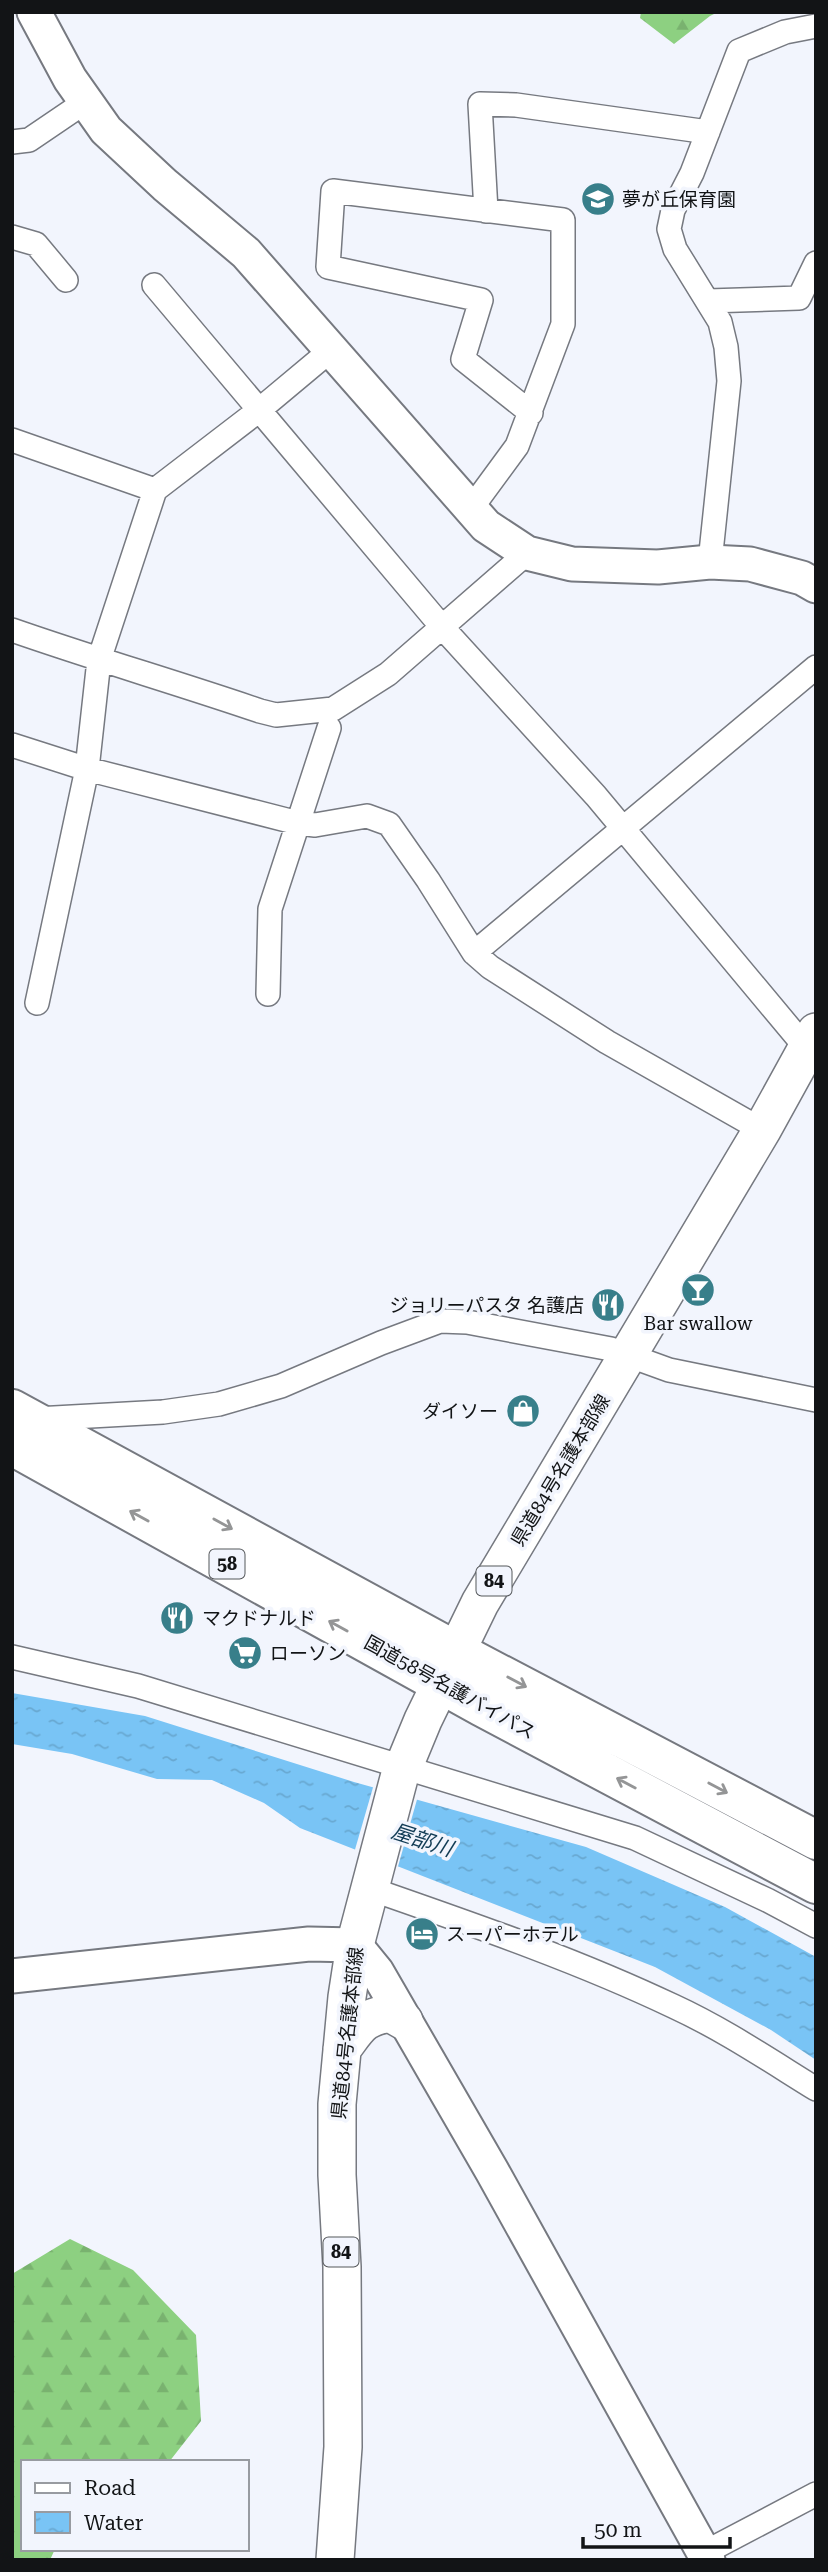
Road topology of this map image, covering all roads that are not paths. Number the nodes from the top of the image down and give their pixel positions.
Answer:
1 (34, 12) edge
2 (816, 26) edge
3 (85, 102) junction
4 (708, 132) junction
5 (12, 142) edge
6 (486, 211) junction
7 (12, 237) edge
8 (816, 263) edge
9 (66, 281) dead end
10 (154, 285) dead end
11 (708, 301) junction
12 (331, 349) junction
13 (258, 411) junction
14 (531, 413) junction
15 (12, 440) edge
16 (155, 490) junction
17 (470, 510) junction
18 (527, 553) junction
19 (710, 562) junction
20 (816, 586) edge
21 (442, 627) junction
22 (12, 630) edge
23 (99, 660) junction
24 (816, 667) edge
25 (329, 728) dead end
26 (12, 745) edge
27 (88, 769) junction
28 (298, 823) junction
29 (622, 828) junction
30 (474, 953) junction
31 (268, 994) dead end
32 (37, 1003) dead end
33 (811, 1040) edge
34 (762, 1130) junction
35 (628, 1356) junction
36 (816, 1401) edge
37 (18, 1425) edge
38 (12, 1657) edge
39 (448, 1667) junction
40 (401, 1773) junction
41 (816, 1840) edge
42 (369, 1884) junction
43 (816, 1884) edge
44 (816, 1926) edge
45 (355, 1945) junction
46 (12, 1976) edge
47 (404, 2021) junction
48 (342, 2049) junction
49 (816, 2089) edge
50 (816, 2494) edge
51 (706, 2556) edge
52 (335, 2560) edge

1 - 3 street
2 - 4 street
3 - 5 street
3 - 12 street
4 - 6 street
4 - 11 street
6 - 14 street
6 - 14 street
7 - 9 street
8 - 11 street
10 - 13 street
11 - 19 street
12 - 13 street
12 - 17 street
13 - 16 street
13 - 21 street
14 - 17 street
15 - 16 street
16 - 23 street
17 - 18 street
18 - 19 street
18 - 21 street
19 - 20 street
21 - 23 street
21 - 29 street
22 - 23 street
23 - 27 street
24 - 29 street
25 - 28 street
26 - 27 street
27 - 28 street
27 - 32 street
28 - 30 street
28 - 31 street
29 - 30 street
29 - 33 street
30 - 34 street
33 - 34 main road, 県道84号名護本部線 / 84
34 - 35 main road, 県道84号名護本部線 / 84
35 - 36 street
35 - 37 street
35 - 39 main road, 県道84号名護本部線 / 84
37 - 39 highway, 国道58号名護バイパス / 58
38 - 40 street
39 - 40 main road, 県道84号名護本部線 / 84
39 -> 41 highway, 国道58号名護バイパス / 58
43 -> 39 highway, 国道58号名護バイパス / 58
40 - 42 main road, 県道84号名護本部線 / 84
40 - 44 street
42 - 45 main road, 県道84号名護本部線 / 84
42 - 49 street
45 - 46 street
45 - 47 street
45 - 48 main road, 県道84号名護本部線 / 84
47 - 48 main road
47 - 51 street
48 - 52 main road, 県道84号名護本部線 / 84
50 - 51 street

